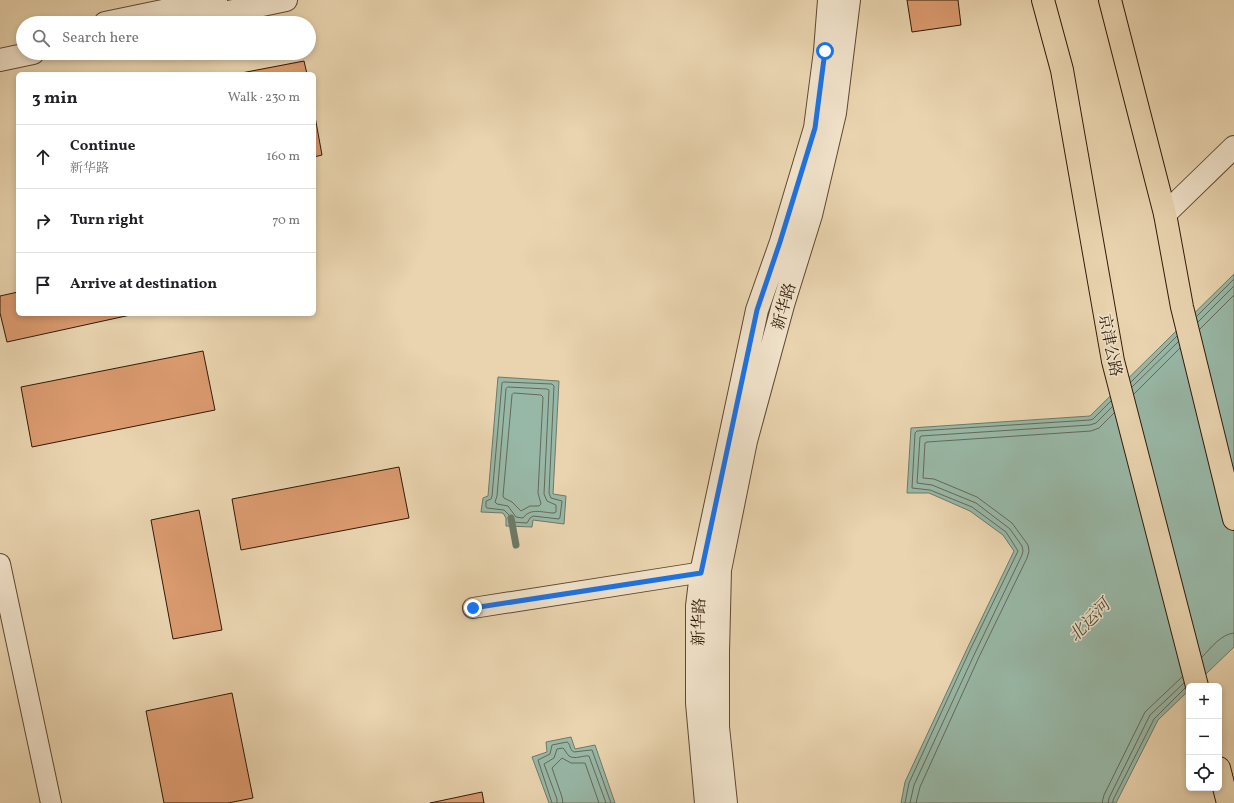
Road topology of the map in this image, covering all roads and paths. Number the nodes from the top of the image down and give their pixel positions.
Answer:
1 (216, 0) edge
2 (286, 0) edge
3 (829, 0) edge
4 (849, 0) edge
5 (1043, 0) edge
6 (1110, 0) edge
7 (139, 16) edge
8 (209, 16) edge
9 (16, 42) edge
10 (0, 45) edge
11 (16, 57) edge
12 (0, 60) edge
13 (1234, 147) edge
14 (1164, 214) junction
15 (1234, 519) edge
16 (0, 564) edge
17 (710, 571) junction
18 (473, 608) dead end
19 (1196, 683) edge
20 (1222, 780) edge
21 (51, 803) edge
22 (706, 803) edge
23 (726, 803) edge
24 (1228, 803) edge

1 - 7 street
2 - 8 street
3 - 17 street, 新华路
4 - 17 street, 新华路
5 - 19 highway, 京津公路
6 - 14 highway
9 - 10 street
11 - 12 street
13 - 14 street
14 - 15 highway
16 - 21 street
17 - 18 street
17 - 22 street, 新华路
17 - 23 street, 新华路
20 - 24 highway

